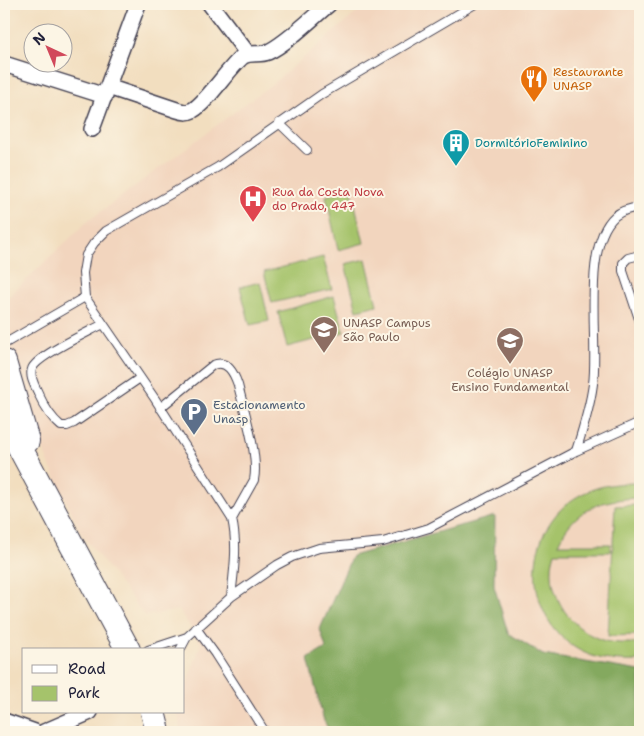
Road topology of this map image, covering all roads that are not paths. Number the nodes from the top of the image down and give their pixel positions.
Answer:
1 (138, 4) edge
2 (210, 4) edge
3 (329, 4) edge
4 (475, 4) edge
5 (248, 54) junction
6 (4, 64) edge
7 (106, 91) junction
8 (279, 123) junction
9 (92, 129) dead end
10 (307, 150) dead end
11 (640, 207) edge
12 (640, 255) edge
13 (85, 297) junction
14 (640, 322) edge
15 (103, 324) junction
16 (4, 344) edge
17 (4, 362) edge
18 (140, 378) junction
19 (160, 408) junction
20 (4, 418) edge
21 (640, 422) edge
22 (576, 451) junction
23 (41, 488) junction
24 (232, 520) junction
25 (231, 597) junction
26 (196, 628) junction
27 (187, 637) junction
28 (125, 643) edge
29 (141, 648) edge
30 (154, 648) edge
31 (181, 648) edge
32 (72, 714) edge
33 (85, 714) edge
34 (154, 714) edge
35 (4, 721) edge
36 (60, 724) junction
37 (35, 732) edge
38 (44, 732) edge
39 (158, 732) edge
40 (265, 732) edge

1 - 7 street
2 - 5 street
3 - 5 street
4 - 8 lane
5 - 7 street
6 - 7 street
7 - 9 street
8 - 10 lane
8 - 13 lane
11 - 22 lane
12 - 14 lane
13 - 15 lane
13 - 16 lane
15 - 18 lane
15 - 18 lane
17 - 23 main road
18 - 19 lane
19 - 24 lane
19 - 24 lane
20 - 23 main road
21 - 22 lane
22 - 25 lane
23 - 28 main road
24 - 25 lane
25 - 26 lane
26 - 27 lane
26 - 40 lane
27 - 30 lane
27 - 31 lane
28 - 29 main road
32 - 36 street
33 - 36 street
34 - 39 main road
35 - 37 street
36 - 38 street

